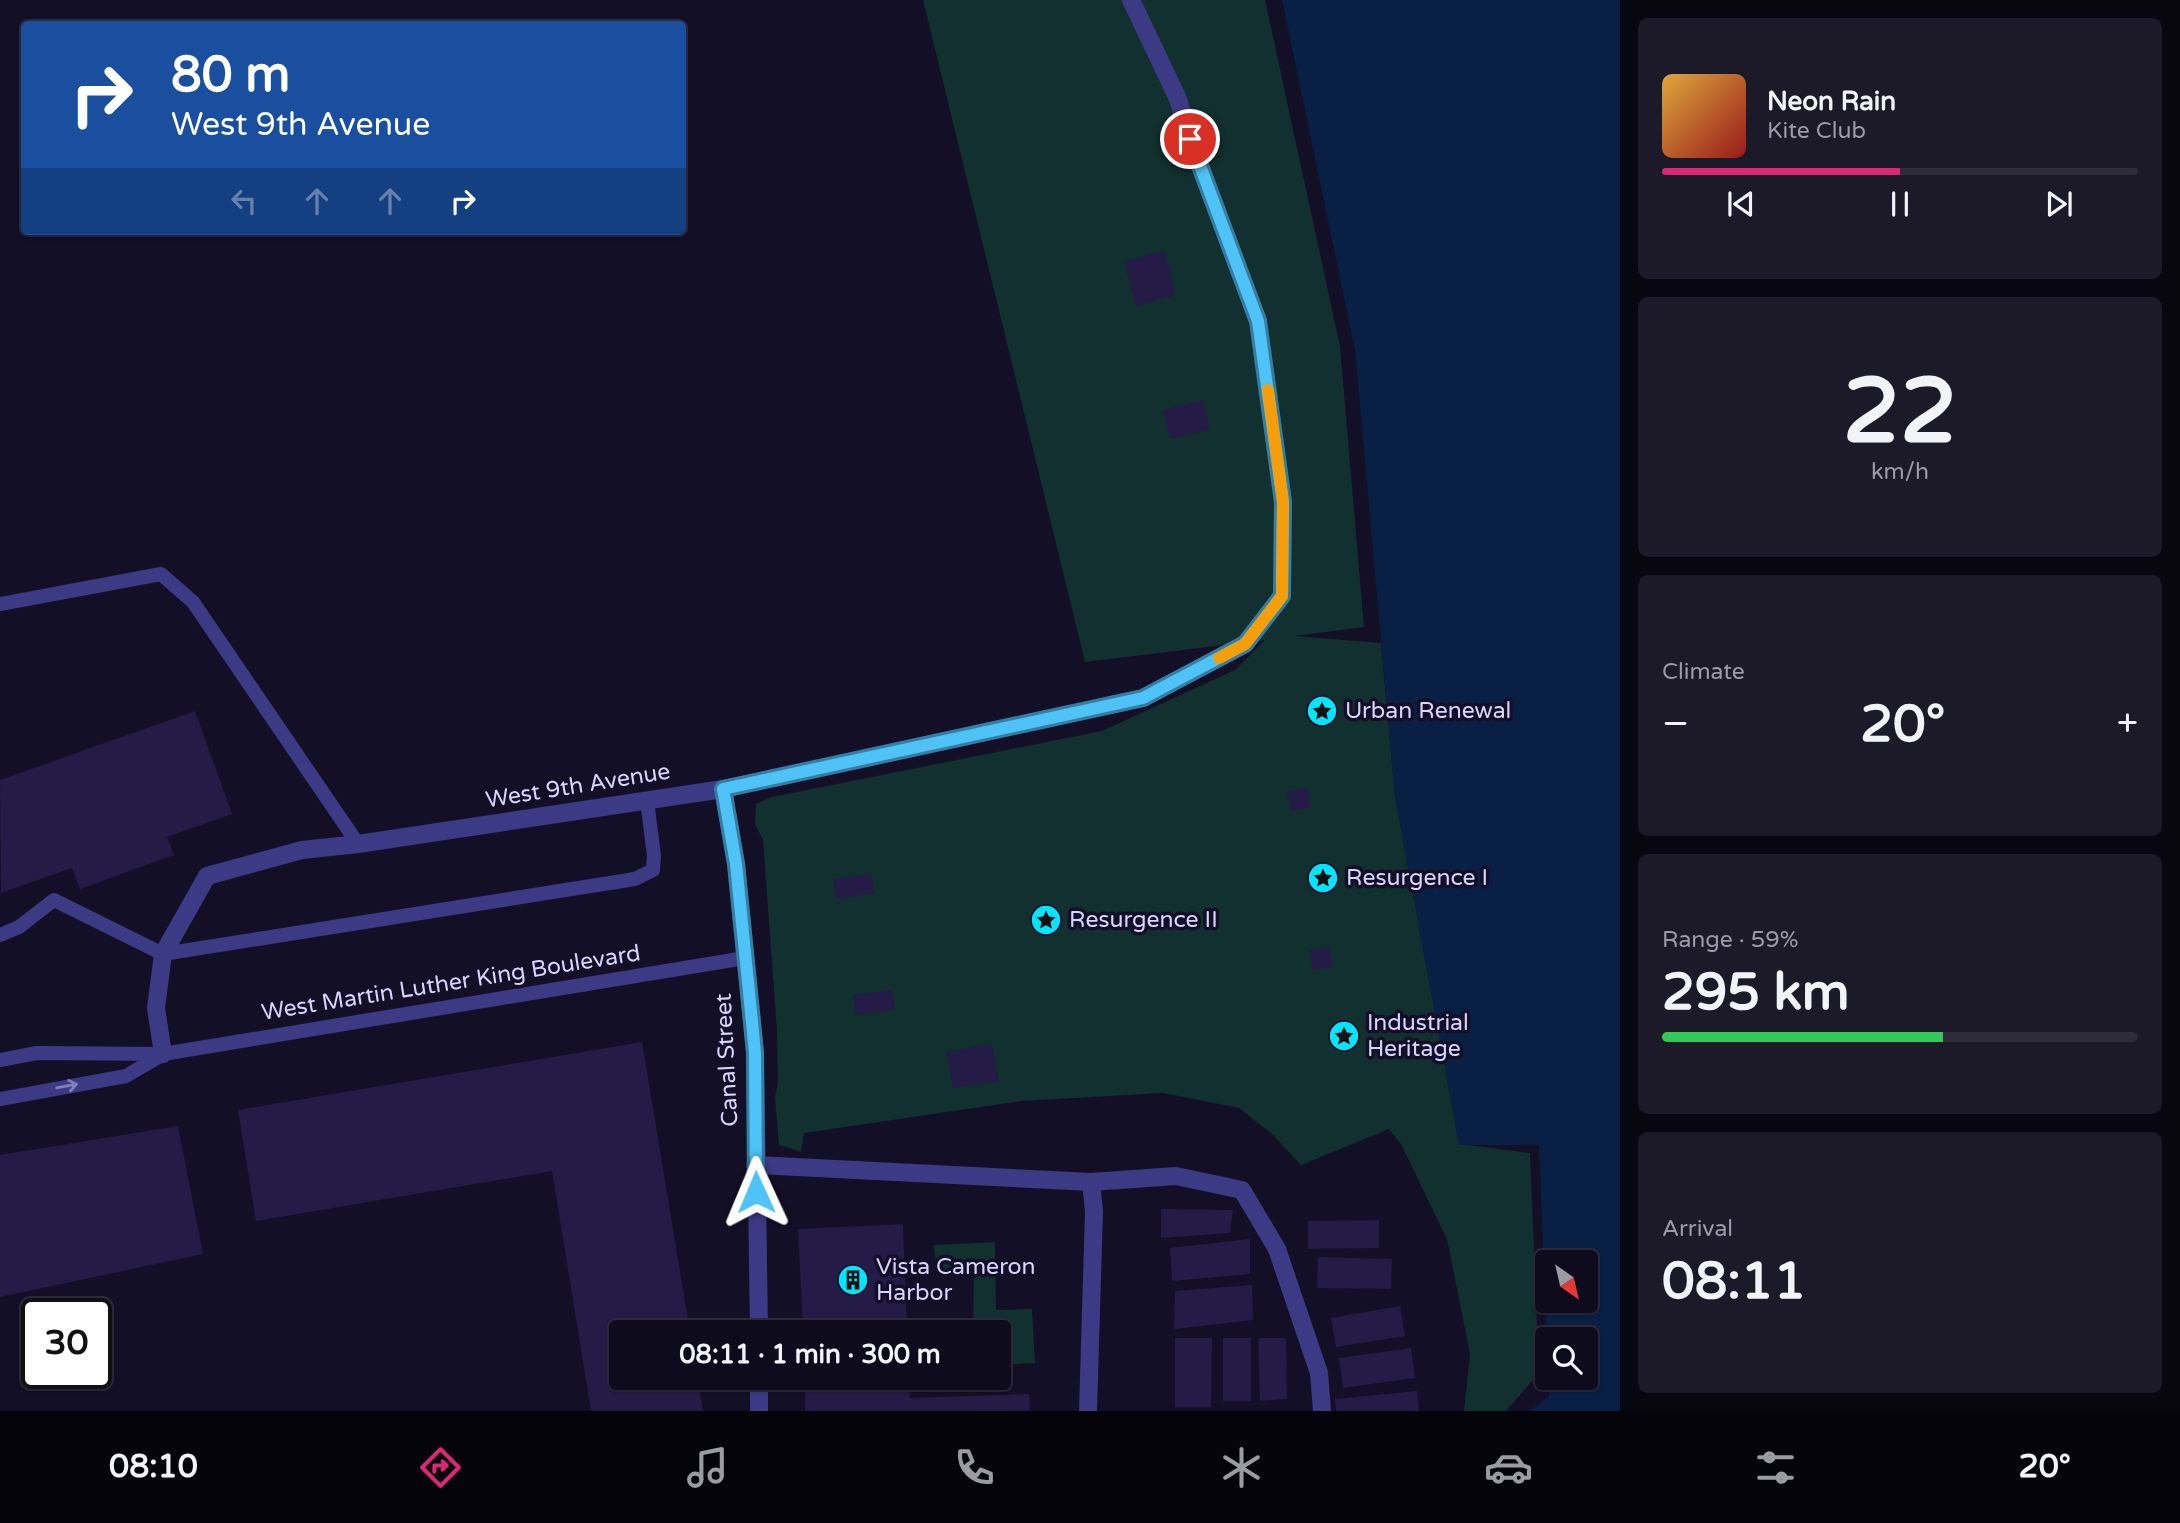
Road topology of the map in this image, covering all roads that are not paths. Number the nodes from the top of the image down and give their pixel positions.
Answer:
1 (1131, 0) edge
2 (0, 604) edge
3 (723, 789) junction
4 (646, 800) junction
5 (358, 844) junction
6 (0, 935) edge
7 (163, 954) junction
8 (745, 958) junction
9 (163, 1054) junction
10 (0, 1060) edge
11 (0, 1098) edge
12 (755, 1165) junction
13 (1091, 1182) junction
14 (759, 1320) edge
15 (759, 1390) edge
16 (759, 1411) edge
17 (1088, 1411) edge
18 (1321, 1411) edge

1 - 3 street, West 9th Avenue
2 - 5 lane
3 - 4 street, West 9th Avenue
3 - 8 street, Canal Street
4 - 5 street, West 9th Avenue
4 - 7 lane
5 - 7 street, West 9th Avenue
6 - 7 lane
7 - 9 street, West 9th Avenue
8 - 9 lane, West Martin Luther King Boulevard
8 - 12 street, Canal Street
9 - 10 lane, West Martin Luther King Boulevard
11 -> 9 lane, West Martin Luther King Boulevard
12 - 13 street
12 - 14 street, Canal Street
13 - 17 street
13 - 18 street
15 - 16 street

